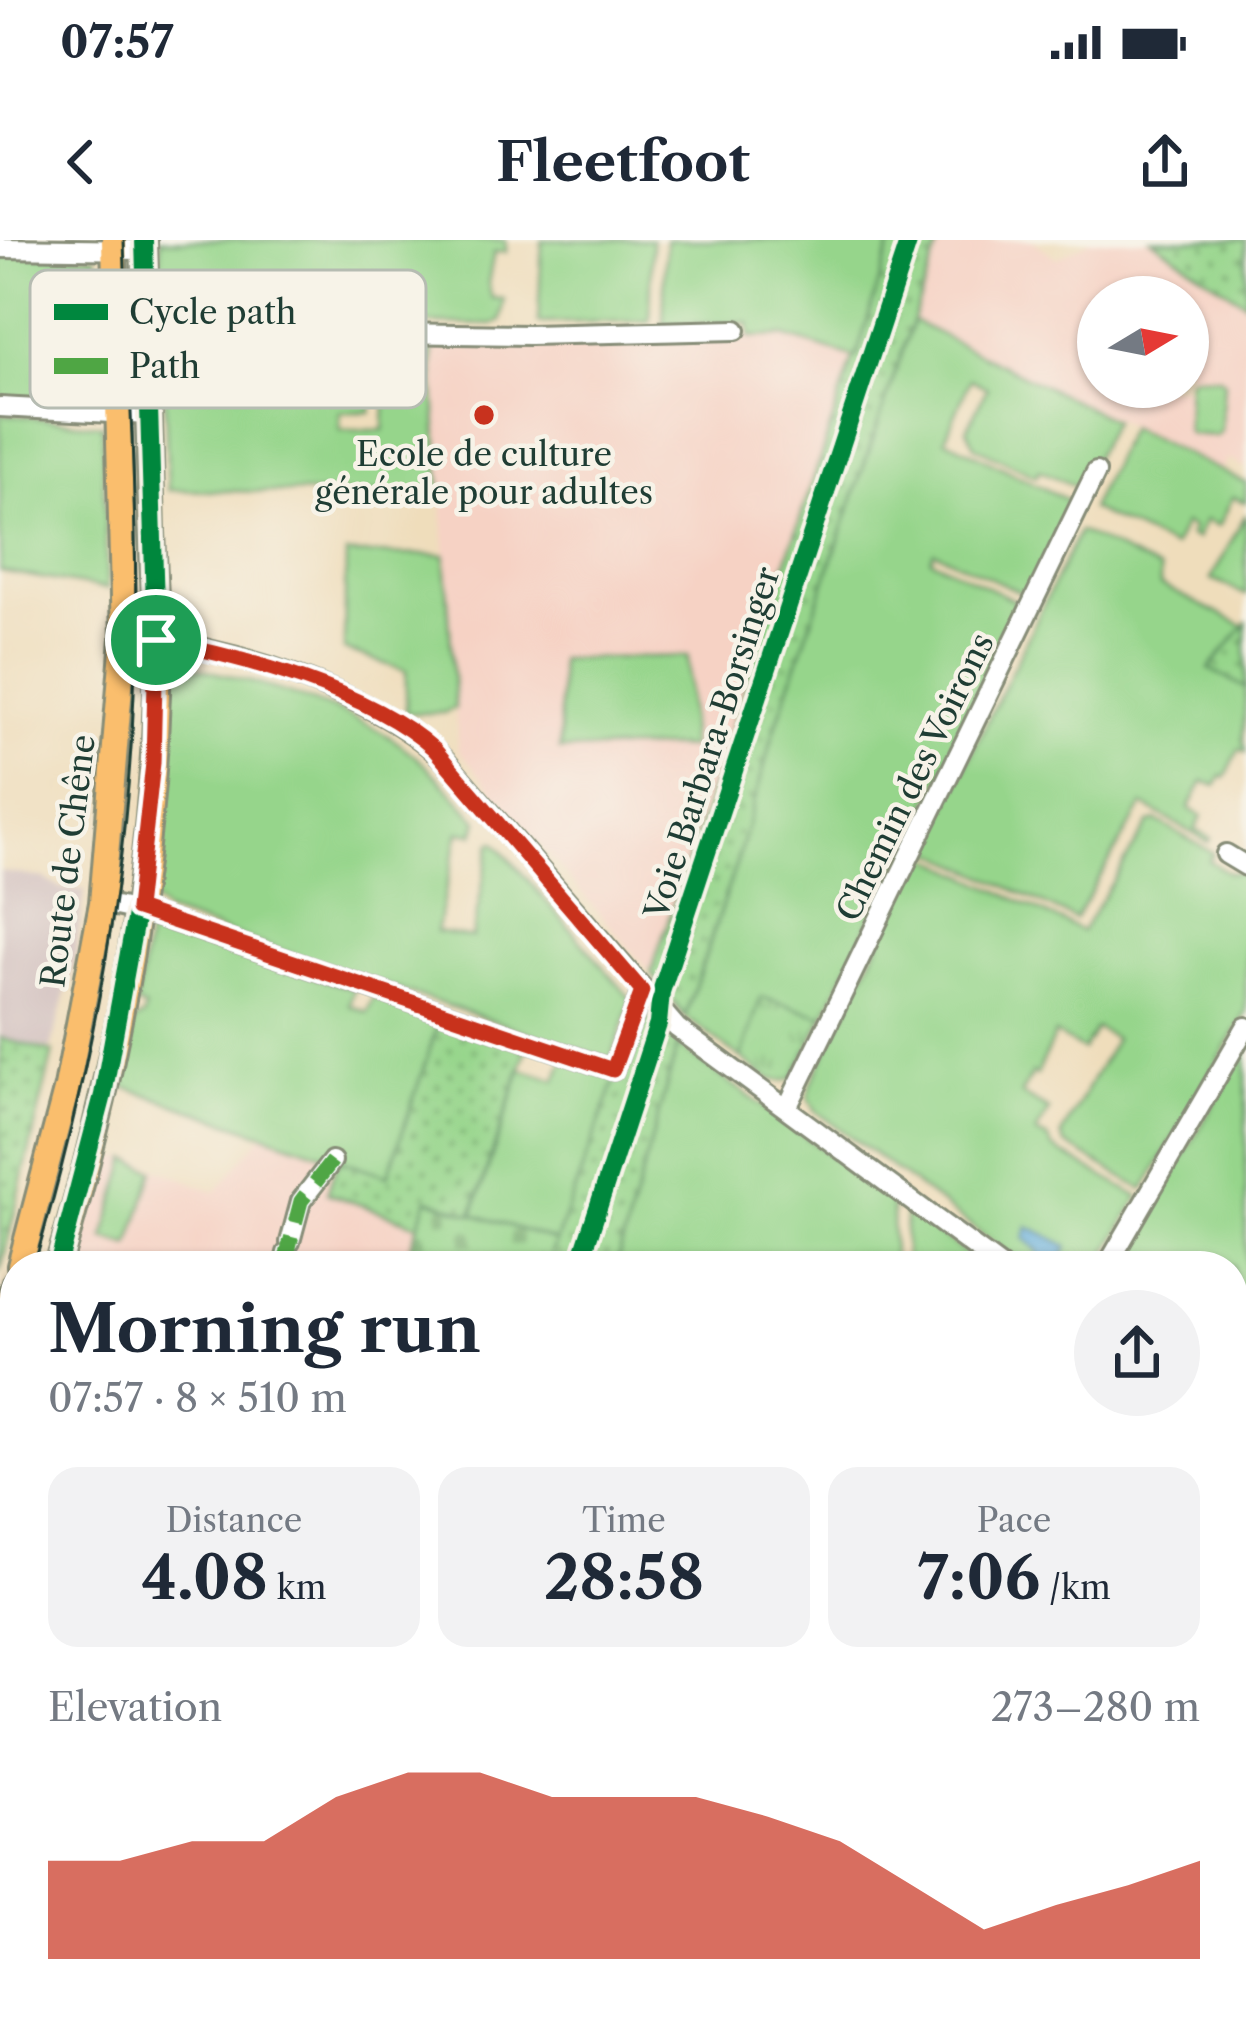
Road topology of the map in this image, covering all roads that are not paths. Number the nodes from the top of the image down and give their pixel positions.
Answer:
1 (114, 245) edge
2 (144, 245) edge
3 (0, 248) edge
4 (736, 330) dead end
5 (426, 333) edge
6 (0, 407) edge
7 (119, 408) edge
8 (148, 408) edge
9 (119, 415) junction
10 (148, 415) junction
11 (1096, 472) dead end
12 (124, 638) junction
13 (156, 640) junction
14 (1226, 854) dead end
15 (1246, 866) edge
16 (103, 903) junction
17 (137, 909) junction
18 (642, 991) junction
19 (1246, 1027) edge
20 (787, 1108) junction
21 (332, 1161) dead end
22 (24, 1251) edge
23 (62, 1251) edge
24 (288, 1251) edge
25 (980, 1251) edge
26 (1116, 1251) edge

1 - 2 street
1 - 3 street
4 - 5 street
6 - 9 street
7 - 9 main road, Route de Chêne
8 - 10 main road
9 - 10 street
9 - 12 main road, Route de Chêne
10 - 13 main road
11 - 20 street, Chemin des Voirons
12 - 13 street
12 - 16 main road, Route de Chêne
13 - 17 main road
13 - 18 street
14 - 15 street
16 - 17 street
16 - 22 main road, Route de Chêne
17 - 18 street
17 - 23 main road
18 - 20 street
19 - 26 street
20 - 25 street
21 - 24 street

